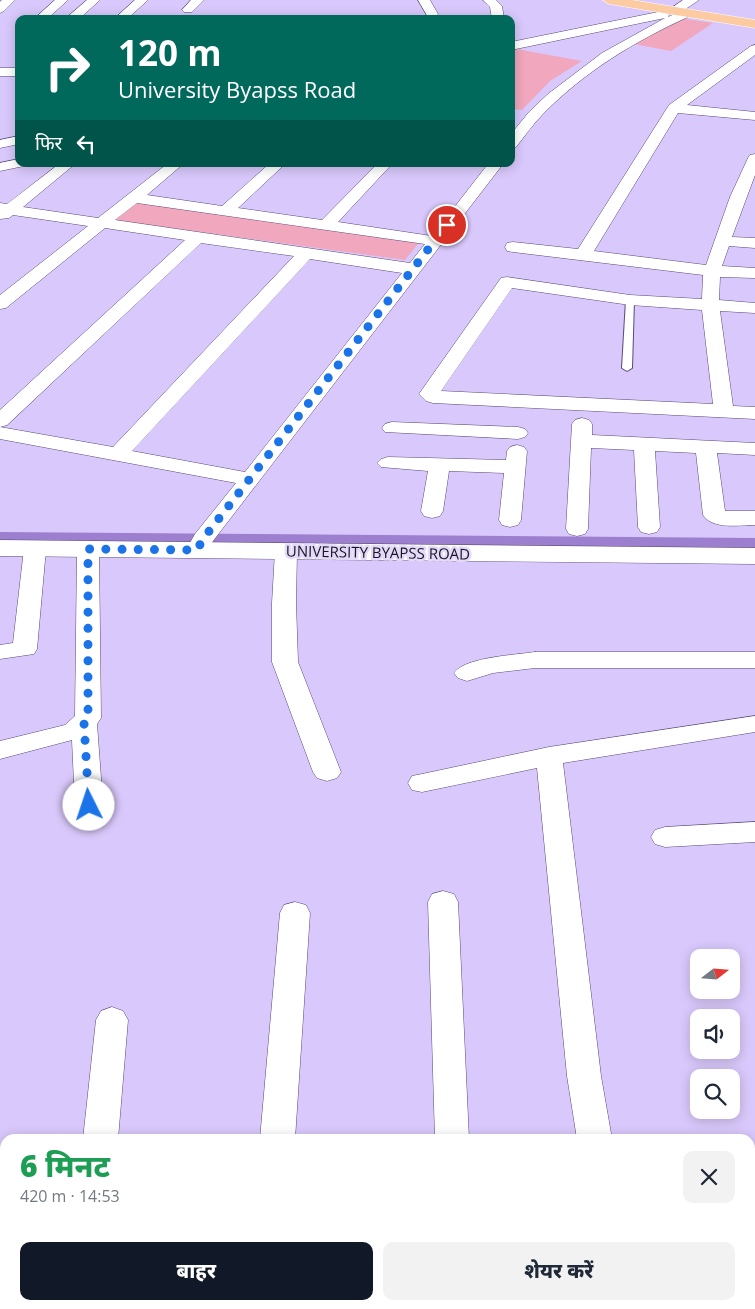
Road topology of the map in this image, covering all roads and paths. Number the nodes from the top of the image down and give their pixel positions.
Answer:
1 (9, 0) edge
2 (62, 0) edge
3 (94, 0) edge
4 (142, 0) edge
5 (198, 0) edge
6 (424, 0) edge
7 (489, 0) edge
8 (692, 0) edge
9 (636, 2) edge
10 (611, 6) edge
11 (0, 9) edge
12 (188, 10) dead end
13 (678, 11) junction
14 (432, 14) dead end
15 (45, 15) edge
16 (76, 15) edge
17 (125, 15) edge
18 (496, 15) edge
19 (597, 16) dead end
20 (755, 19) edge
21 (572, 21) dead end
22 (755, 24) edge
23 (515, 45) edge
24 (755, 49) edge
25 (732, 66) junction
26 (750, 70) dead end
27 (0, 72) edge
28 (15, 72) edge
29 (674, 108) junction
30 (519, 114) dead end
31 (533, 116) junction
32 (755, 116) edge
33 (515, 139) edge
34 (15, 141) edge
35 (0, 144) edge
36 (755, 158) edge
37 (15, 164) edge
38 (0, 167) edge
39 (64, 167) edge
40 (172, 167) edge
41 (275, 167) edge
42 (382, 167) edge
43 (494, 167) edge
44 (134, 198) junction
45 (4, 211) edge
46 (226, 212) junction
47 (103, 223) junction
48 (326, 225) junction
49 (198, 237) junction
50 (435, 241) junction
51 (722, 241) junction
52 (755, 243) edge
53 (512, 248) dead end
54 (306, 253) junction
55 (583, 255) junction
56 (413, 269) junction
57 (712, 271) junction
58 (755, 273) edge
59 (630, 300) junction
60 (0, 304) edge
61 (710, 306) junction
62 (755, 308) edge
63 (627, 368) dead end
64 (522, 401) junction
65 (582, 404) junction
66 (724, 411) junction
67 (755, 413) edge
68 (0, 421) edge
69 (392, 428) dead end
70 (0, 433) edge
71 (518, 433) junction
72 (581, 440) junction
73 (644, 443) junction
74 (706, 446) junction
75 (755, 449) edge
76 (120, 453) junction
77 (388, 463) dead end
78 (440, 464) junction
79 (515, 467) junction
80 (250, 479) junction
81 (432, 511) dead end
82 (755, 518) edge
83 (510, 520) dead end
84 (649, 527) dead end
85 (577, 529) dead end
86 (200, 545) junction
87 (0, 548) edge
88 (34, 549) junction
89 (88, 549) junction
90 (286, 551) junction
91 (755, 556) edge
92 (0, 652) edge
93 (755, 660) edge
94 (468, 673) dead end
95 (84, 723) junction
96 (755, 724) edge
97 (0, 750) edge
98 (549, 756) junction
99 (327, 772) dead end
100 (422, 783) dead end
101 (89, 805) dead end
102 (755, 832) edge
103 (665, 837) dead end
104 (444, 902) dead end
105 (296, 913) dead end
106 (112, 1020) dead end
107 (101, 1134) edge
108 (277, 1134) edge
109 (452, 1134) edge
110 (594, 1134) edge

1 - 11 street
2 - 15 street
3 - 16 street
4 - 17 street
5 - 12 street
6 - 14 street
7 - 18 street
8 - 13 main road
9 - 10 main road
9 - 13 main road
13 - 20 main road
13 - 22 main road
13 - 23 street
13 - 31 street
19 - 21 street
24 - 25 street
25 - 26 street
25 - 29 street
27 - 28 street
29 - 32 street
29 - 55 street
30 - 31 street
31 - 33 street
34 - 35 street
36 - 51 street
37 - 38 street
39 - 45 street
40 - 44 street
41 - 46 street
42 - 48 street
43 - 50 street
44 - 46 street
44 - 47 street
45 - 47 street
46 - 48 street
47 - 49 street
47 - 60 street
48 - 50 street
49 - 54 street
49 - 68 street
50 - 56 street
51 - 52 street
51 - 57 street
53 - 55 street
54 - 56 street
54 - 76 street
55 - 57 street
56 - 80 street
57 - 58 street
57 - 61 street
59 - 61 street
59 - 63 lane
59 - 64 street
61 - 62 street
61 - 66 street
64 - 65 street
64 - 71 street
65 - 66 street
65 - 72 street
66 - 67 street
69 - 71 street
70 - 76 street
71 - 79 street
72 - 73 street
72 - 85 street
73 - 74 street
73 - 84 street
74 - 75 street
74 - 82 street
76 - 80 street
77 - 78 street
78 - 79 street
78 - 81 street
79 - 83 street
80 - 86 street
86 - 89 main road, UNIVERSITY BYAPSS ROAD
86 - 90 main road, UNIVERSITY BYAPSS ROAD
87 - 88 main road, UNIVERSITY BYAPSS ROAD
88 - 89 main road, UNIVERSITY BYAPSS ROAD
88 - 92 street
89 - 95 street
90 - 91 main road, UNIVERSITY BYAPSS ROAD
90 - 99 street
93 - 94 street
95 - 97 street
95 - 101 street
96 - 98 street
98 - 100 street
98 - 110 street
102 - 103 street
104 - 109 street
105 - 108 street
106 - 107 street

